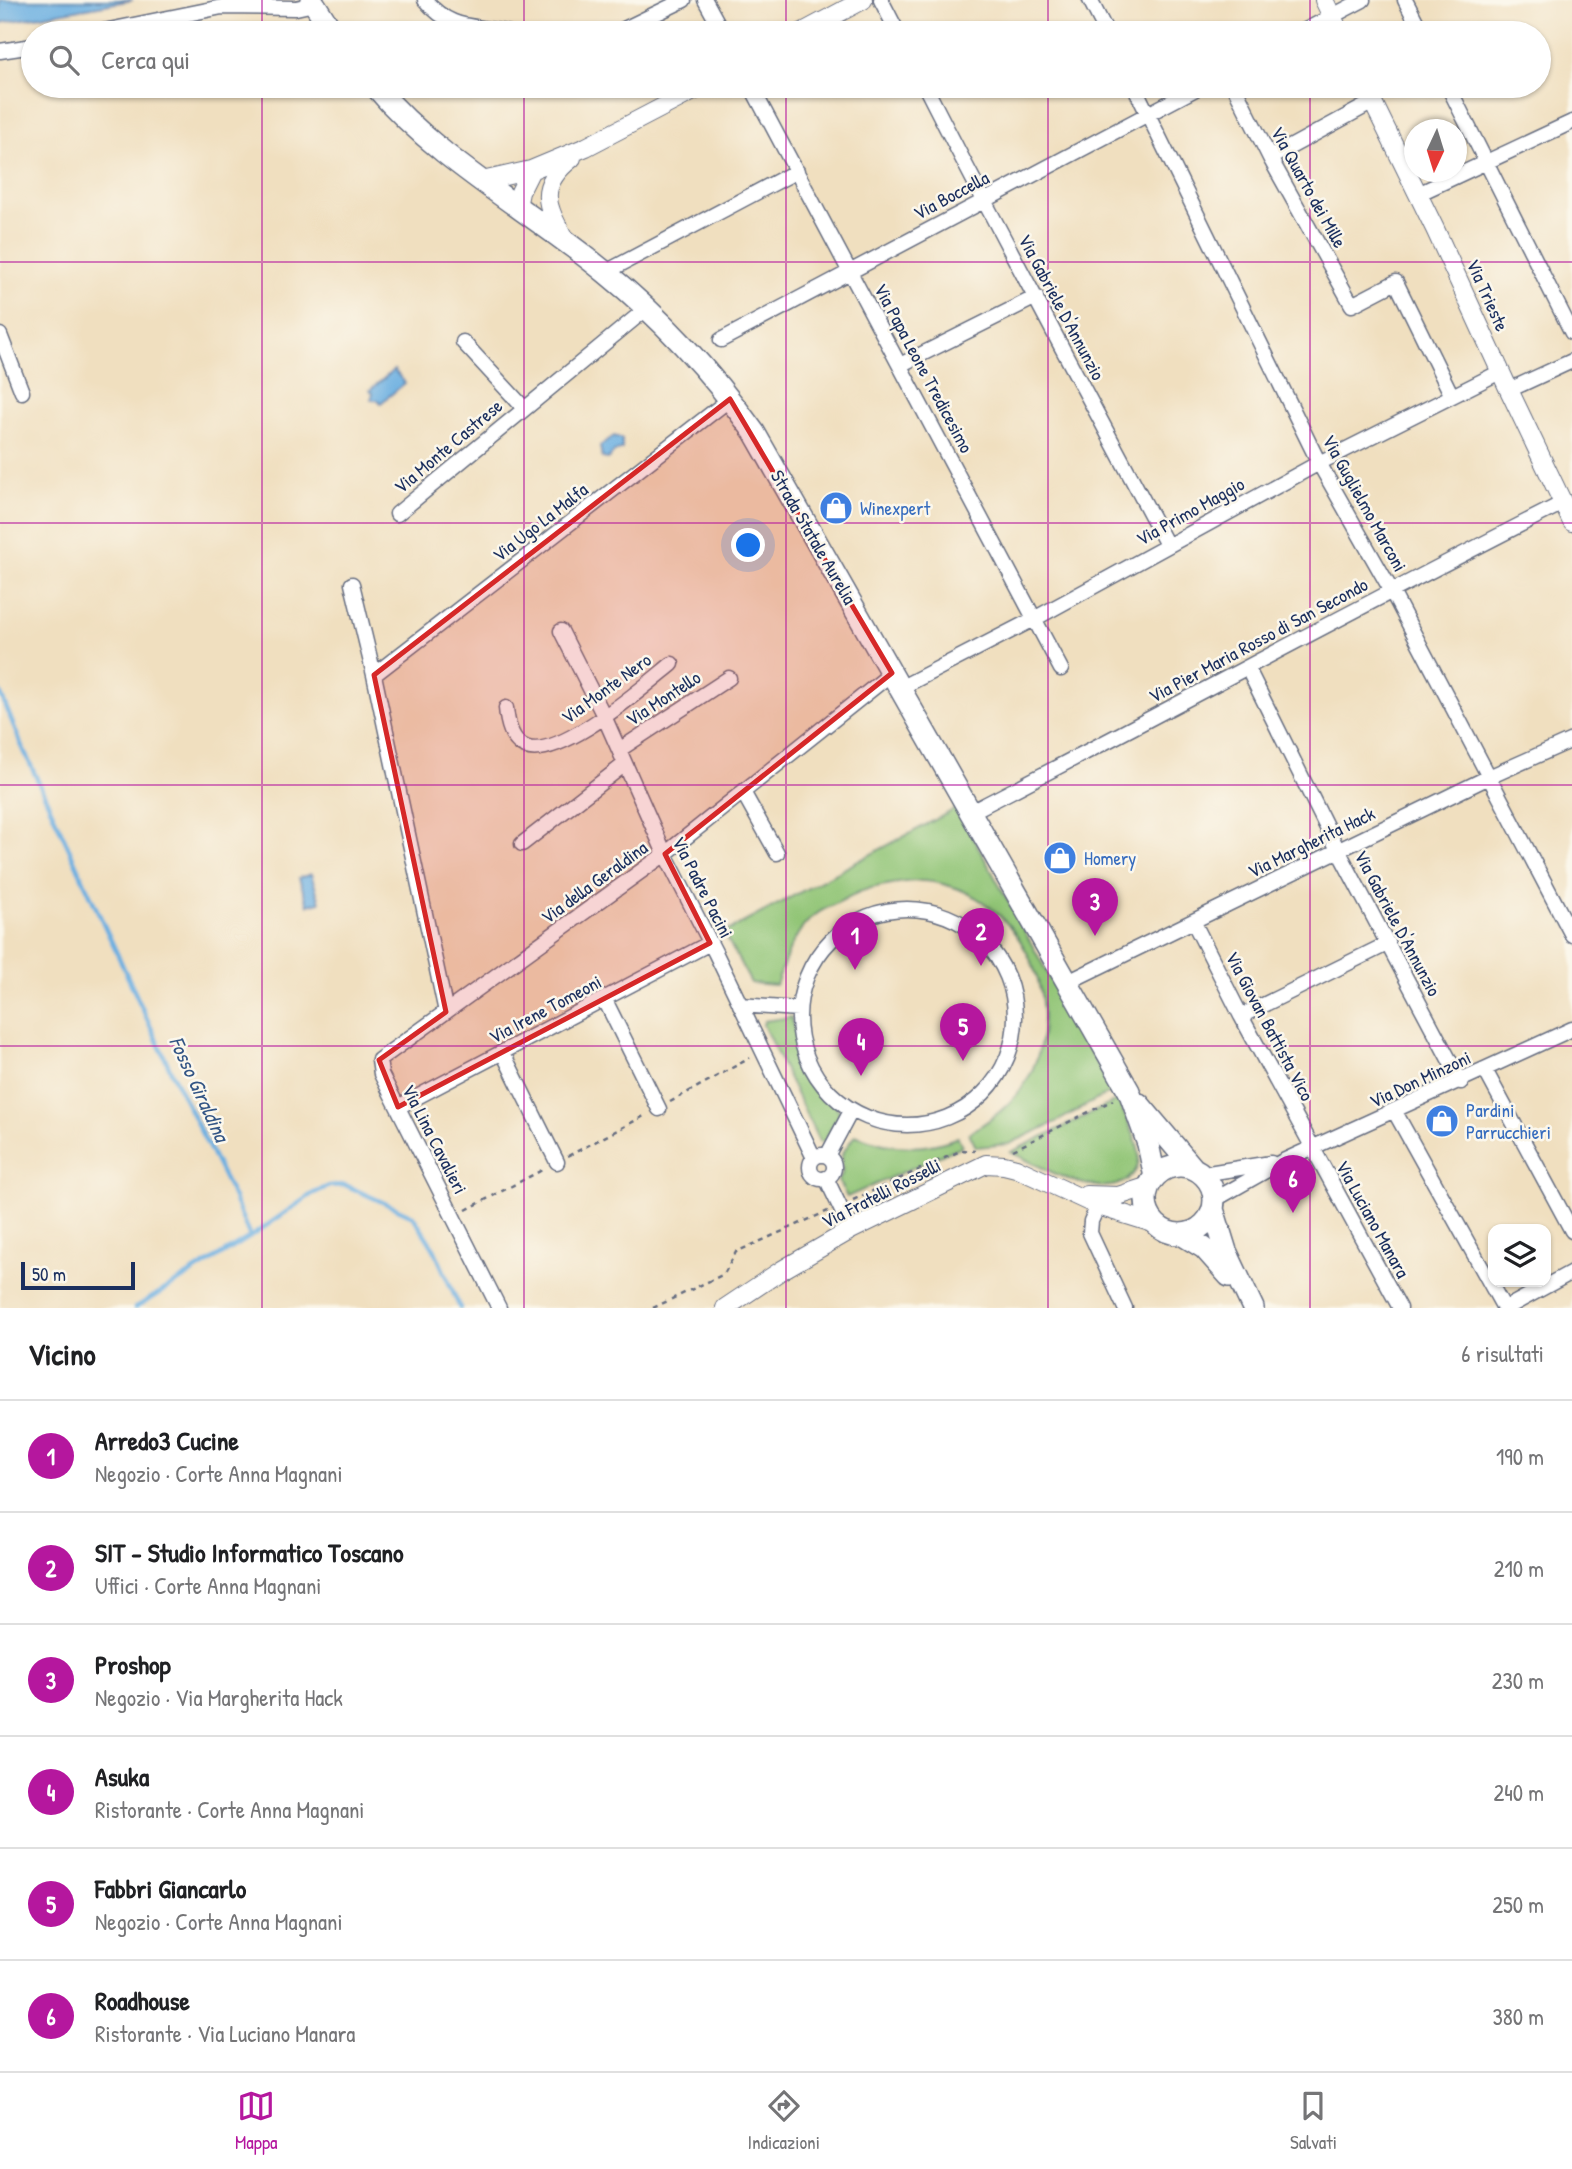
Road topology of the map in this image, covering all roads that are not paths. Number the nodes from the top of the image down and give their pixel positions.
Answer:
1 (425, 0) edge
2 (684, 0) edge
3 (705, 0) edge
4 (863, 0) edge
5 (881, 0) edge
6 (1090, 0) edge
7 (1363, 0) edge
8 (1405, 0) edge
9 (313, 2) edge
10 (1328, 8) edge
11 (153, 21) edge
12 (325, 21) edge
13 (452, 21) edge
14 (641, 21) edge
15 (716, 21) edge
16 (824, 21) edge
17 (892, 21) edge
18 (1101, 21) edge
19 (1313, 21) edge
20 (1416, 21) edge
21 (21, 48) edge
22 (0, 51) edge
23 (386, 98) edge
24 (680, 98) edge
25 (757, 98) edge
26 (931, 98) edge
27 (1140, 98) edge
28 (1177, 98) edge
29 (1240, 98) edge
30 (1363, 98) edge
31 (1371, 98) edge
32 (1454, 98) edge
33 (1148, 113) junction
34 (1572, 122) edge
35 (586, 147) junction
36 (1270, 158) junction
37 (1488, 162) junction
38 (531, 170) junction
39 (797, 171) junction
40 (482, 181) junction
41 (548, 186) junction
42 (1418, 194) junction
43 (982, 200) junction
44 (518, 207) junction
45 (566, 243) junction
46 (851, 270) junction
47 (606, 272) junction
48 (1037, 298) junction
49 (646, 309) junction
50 (1572, 332) edge
51 (0, 335) edge
52 (721, 340) dead end
53 (463, 342) dead end
54 (1572, 361) edge
55 (900, 365) junction
56 (1500, 372) junction
57 (1508, 390) junction
58 (22, 393) dead end
59 (1452, 396) junction
60 (730, 399) junction
61 (523, 408) junction
62 (1319, 463) junction
63 (1563, 503) junction
64 (397, 514) dead end
65 (1572, 522) edge
66 (1167, 545) junction
67 (352, 584) dead end
68 (1391, 590) junction
69 (1034, 619) junction
70 (561, 631) dead end
71 (672, 664) dead end
72 (1061, 669) dead end
73 (1248, 669) junction
74 (374, 675) junction
75 (729, 678) dead end
76 (896, 681) junction
77 (506, 708) dead end
78 (604, 716) junction
79 (1572, 740) edge
80 (619, 750) junction
81 (625, 764) junction
82 (1489, 776) junction
83 (743, 792) junction
84 (971, 812) junction
85 (522, 844) dead end
86 (1338, 850) junction
87 (778, 853) dead end
88 (665, 854) junction
89 (1193, 921) junction
90 (1572, 934) edge
91 (710, 943) junction
92 (1387, 944) junction
93 (1068, 982) junction
94 (605, 1000) junction
95 (740, 1004) junction
96 (798, 1009) junction
97 (446, 1012) junction
98 (1241, 1016) junction
99 (1572, 1029) edge
100 (503, 1054) junction
101 (1485, 1070) junction
102 (1461, 1082) junction
103 (1125, 1094) junction
104 (398, 1107) junction
105 (659, 1109) road end
106 (852, 1111) junction
107 (1395, 1112) junction
108 (1313, 1149) junction
109 (820, 1157) junction
110 (1283, 1161) junction
111 (557, 1162) road end
112 (1198, 1171) junction
113 (1152, 1182) junction
114 (1066, 1190) junction
115 (1214, 1204) junction
116 (1098, 1206) junction
117 (1156, 1224) junction
118 (851, 1230) junction
119 (1572, 1231) edge
120 (1181, 1234) junction
121 (1571, 1277) edge
122 (1252, 1305) edge
123 (499, 1308) edge
124 (725, 1308) edge
125 (1125, 1308) edge
126 (1400, 1308) edge
127 (1505, 1308) edge

1 - 13 street
2 - 14 street
3 - 15 street
4 - 16 street
5 - 17 street
6 - 18 street
7 - 10 street
8 - 20 street
9 - 11 street
9 - 12 main road
10 - 19 street
21 - 22 street
23 - 40 main road, Strada Statale Aurelia
24 - 35 street
25 - 39 street, Via Papa Leone Tredicesimo
26 - 43 street, Via Gabriele D'Annunzio
27 - 33 street, Via Guglielmo Marconi
28 - 33 street, Via Boccella
29 - 36 street, Via Quarto dei Mille
30 - 36 street
31 - 42 street, Via Trieste
32 - 37 street
33 - 43 street, Via Boccella
33 - 62 street, Via Guglielmo Marconi
34 - 37 street
35 - 38 street
35 - 41 street
36 - 59 street, Via Quarto dei Mille
37 - 42 street
37 - 50 street
38 - 40 street
38 - 44 street
39 - 46 street, Via Papa Leone Tredicesimo
39 - 47 street
40 - 44 main road, Strada Statale Aurelia
41 - 44 street
41 - 45 street
42 - 56 street, Via Trieste
43 - 46 street, Via Boccella
43 - 48 street, Via Gabriele D'Annunzio
44 - 45 main road, Strada Statale Aurelia
45 - 47 main road, Strada Statale Aurelia
46 - 52 street, Via Boccella
46 - 55 street, Via Papa Leone Tredicesimo
47 - 49 main road, Strada Statale Aurelia
48 - 55 street
48 - 66 street, Via Gabriele D'Annunzio
49 - 60 main road, Strada Statale Aurelia
49 - 61 street, Via Monte Castrese
51 - 58 street
53 - 61 street, Via Monte Castrese
54 - 57 street
55 - 69 street, Via Papa Leone Tredicesimo
56 - 57 street, Via Trieste
56 - 59 street, Via Primo Maggio
57 - 63 street, Via Trieste
59 - 62 street, Via Primo Maggio
60 - 74 street, Via Ugo La Malfa
60 - 76 main road, Strada Statale Aurelia
61 - 64 street, Via Monte Castrese
62 - 66 street, Via Primo Maggio
62 - 68 street, Via Guglielmo Marconi
63 - 65 street, Via Trieste
63 - 68 street, Via Pier Maria Rosso di San Secondo
66 - 69 street, Via Primo Maggio
67 - 74 street
68 - 73 street, Via Pier Maria Rosso di San Secondo
68 - 82 street, Via Guglielmo Marconi
69 - 72 street, Via Papa Leone Tredicesimo
69 - 76 street, Via Primo Maggio
70 - 78 street, Via Padre Pacini
71 - 78 street, Via Monte Nero
73 - 84 street, Via Pier Maria Rosso di San Secondo
73 - 86 street, Via Gabriele D'Annunzio
74 - 97 street
75 - 80 street, Via Montello
76 - 83 street, Via della Geraldina
76 - 84 main road, Strada Statale Aurelia
77 - 78 street, Via Monte Nero
78 - 80 street, Via Padre Pacini
79 - 82 street, Via Margherita Hack
80 - 81 street, Via Padre Pacini
81 - 85 street
81 - 88 street, Via Padre Pacini
82 - 86 street, Via Margherita Hack
82 - 90 street, Via Guglielmo Marconi
83 - 87 street
83 - 88 street, Via della Geraldina
84 - 93 main road, Strada Statale Aurelia
86 - 89 street, Via Margherita Hack
86 - 92 street, Via Gabriele D'Annunzio
88 - 91 street, Via Padre Pacini
88 - 97 street, Via della Geraldina
89 - 93 street, Via Margherita Hack
89 - 98 street, Via Giovan Battista Vico
91 - 94 street, Via Irene Tomeoni
91 - 95 street, Via Padre Pacini
92 - 98 street
92 - 102 street, Via Gabriele D'Annunzio
93 - 103 main road, Strada Statale Aurelia
94 - 100 street, Via Irene Tomeoni
94 - 105 street
95 - 96 street
95 - 109 street, Via Padre Pacini
96 - 106 street
96 - 106 street
97 - 104 street, Via Lina Cavalieri
98 - 108 street, Via Giovan Battista Vico
99 - 101 street, Via Don Minzoni
100 - 104 street, Via Irene Tomeoni
100 - 111 street
101 - 102 street, Via Don Minzoni
101 - 119 street
102 - 107 street, Via Don Minzoni
103 - 112 main road, Strada Statale Aurelia
103 - 113 main road, Strada Statale Aurelia
104 - 123 street, Via Lina Cavalieri
106 - 109 street
107 - 108 street, Via Don Minzoni
107 - 127 street
108 - 110 street, Via Don Minzoni
108 - 126 street, Via Luciano Manara
109 - 118 street, Via Padre Pacini
110 - 112 street, Via Don Minzoni
110 - 115 street, Via Don Minzoni
112 - 113 main road
112 - 115 main road
113 - 114 street, Via Fratelli Rosselli
113 - 117 main road
114 - 116 street, Via Fratelli Rosselli
114 - 118 street, Via Fratelli Rosselli
115 - 120 main road
115 - 122 main road
116 - 117 street, Via Fratelli Rosselli
116 - 125 street
117 - 120 main road
118 - 124 street, Via Fratelli Rosselli
120 - 122 main road
121 - 127 street

